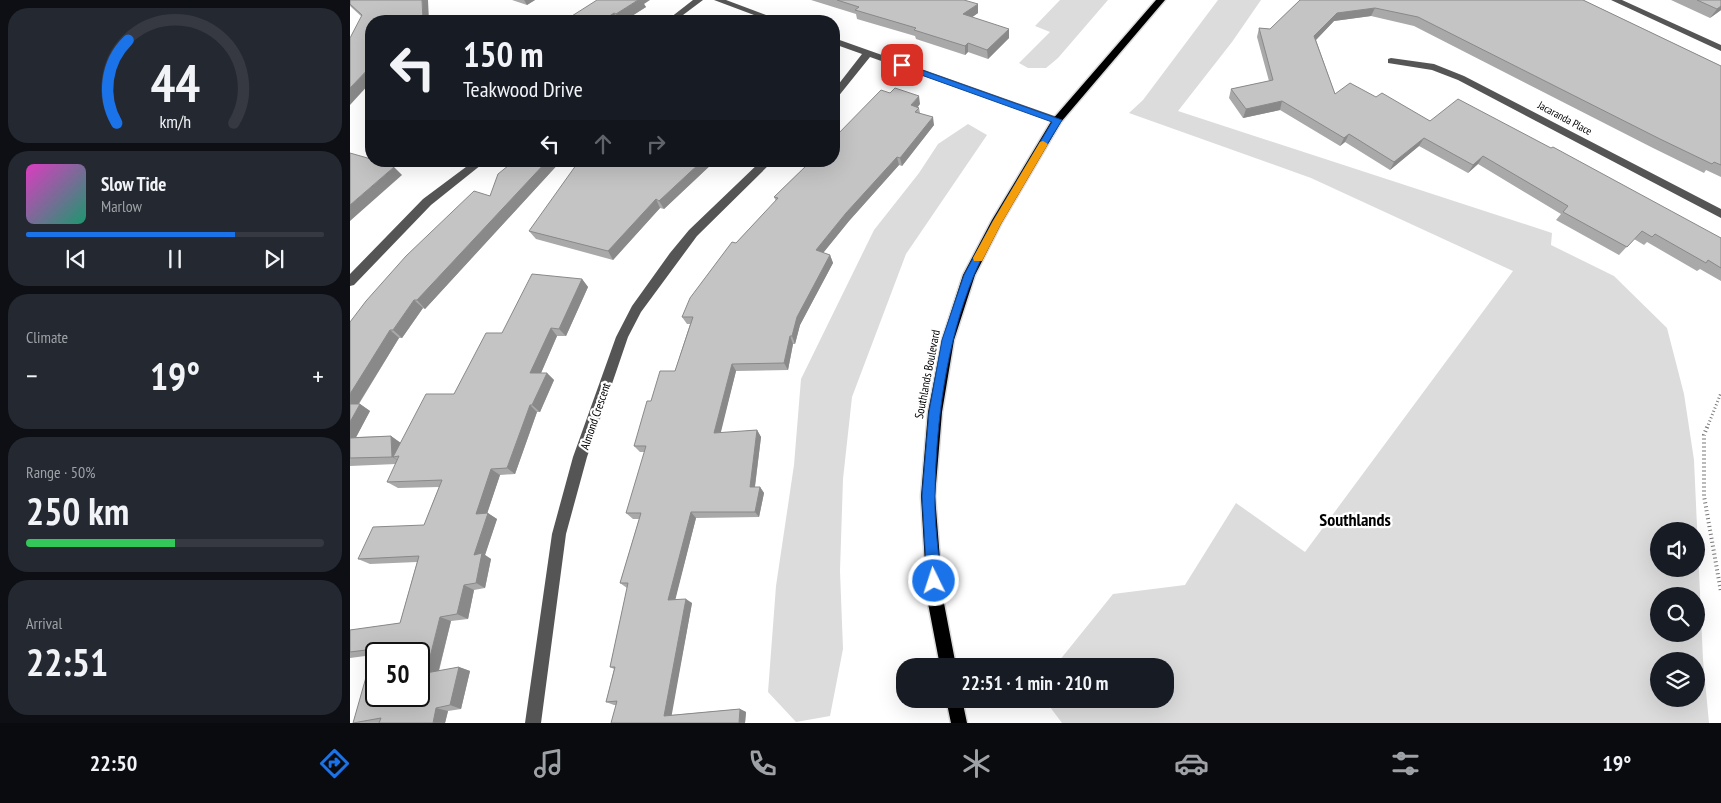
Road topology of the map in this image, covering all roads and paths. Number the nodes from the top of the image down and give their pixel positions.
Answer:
1 (699, 0) edge
2 (718, 0) edge
3 (1161, 0) edge
4 (1615, 0) edge
5 (678, 15) edge
6 (761, 15) edge
7 (840, 43) edge
8 (1721, 48) edge
9 (868, 53) junction
10 (1391, 61) dead end
11 (840, 88) edge
12 (1057, 120) junction
13 (473, 167) edge
14 (762, 167) edge
15 (1721, 214) edge
16 (350, 282) edge
17 (1721, 393) edge
18 (1721, 592) edge
19 (946, 658) edge
20 (956, 708) edge
21 (533, 723) edge
22 (958, 723) edge

1 - 5 street
2 - 6 street
3 - 12 main road, Southlands Boulevard
4 - 8 street
7 - 9 street
9 - 11 street
9 - 12 street
10 - 15 street, Jacaranda Place
12 - 19 main road, Southlands Boulevard
13 - 16 street
14 - 21 street, Almond Crescent
17 - 18 path
20 - 22 main road

